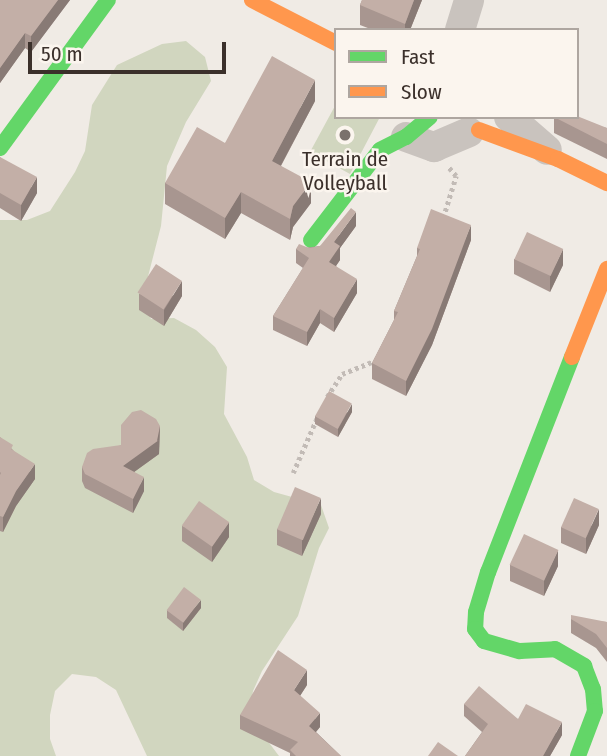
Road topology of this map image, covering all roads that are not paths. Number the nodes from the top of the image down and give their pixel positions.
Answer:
1 (108, 0) edge
2 (252, 0) edge
3 (471, 0) edge
4 (461, 28) edge
5 (481, 28) edge
6 (334, 42) edge
7 (428, 119) edge
8 (445, 119) edge
9 (511, 119) edge
10 (481, 126) edge
11 (406, 137) junction
12 (0, 148) edge
13 (558, 159) junction
14 (607, 183) edge
15 (312, 240) dead end
16 (607, 269) edge
17 (578, 756) edge

1 - 12 street
2 - 6 street
3 - 4 street
3 - 5 street
7 - 11 street
8 - 10 street
9 - 13 street
10 - 11 street
10 - 13 street
11 - 15 street
13 - 14 street
16 - 17 street

